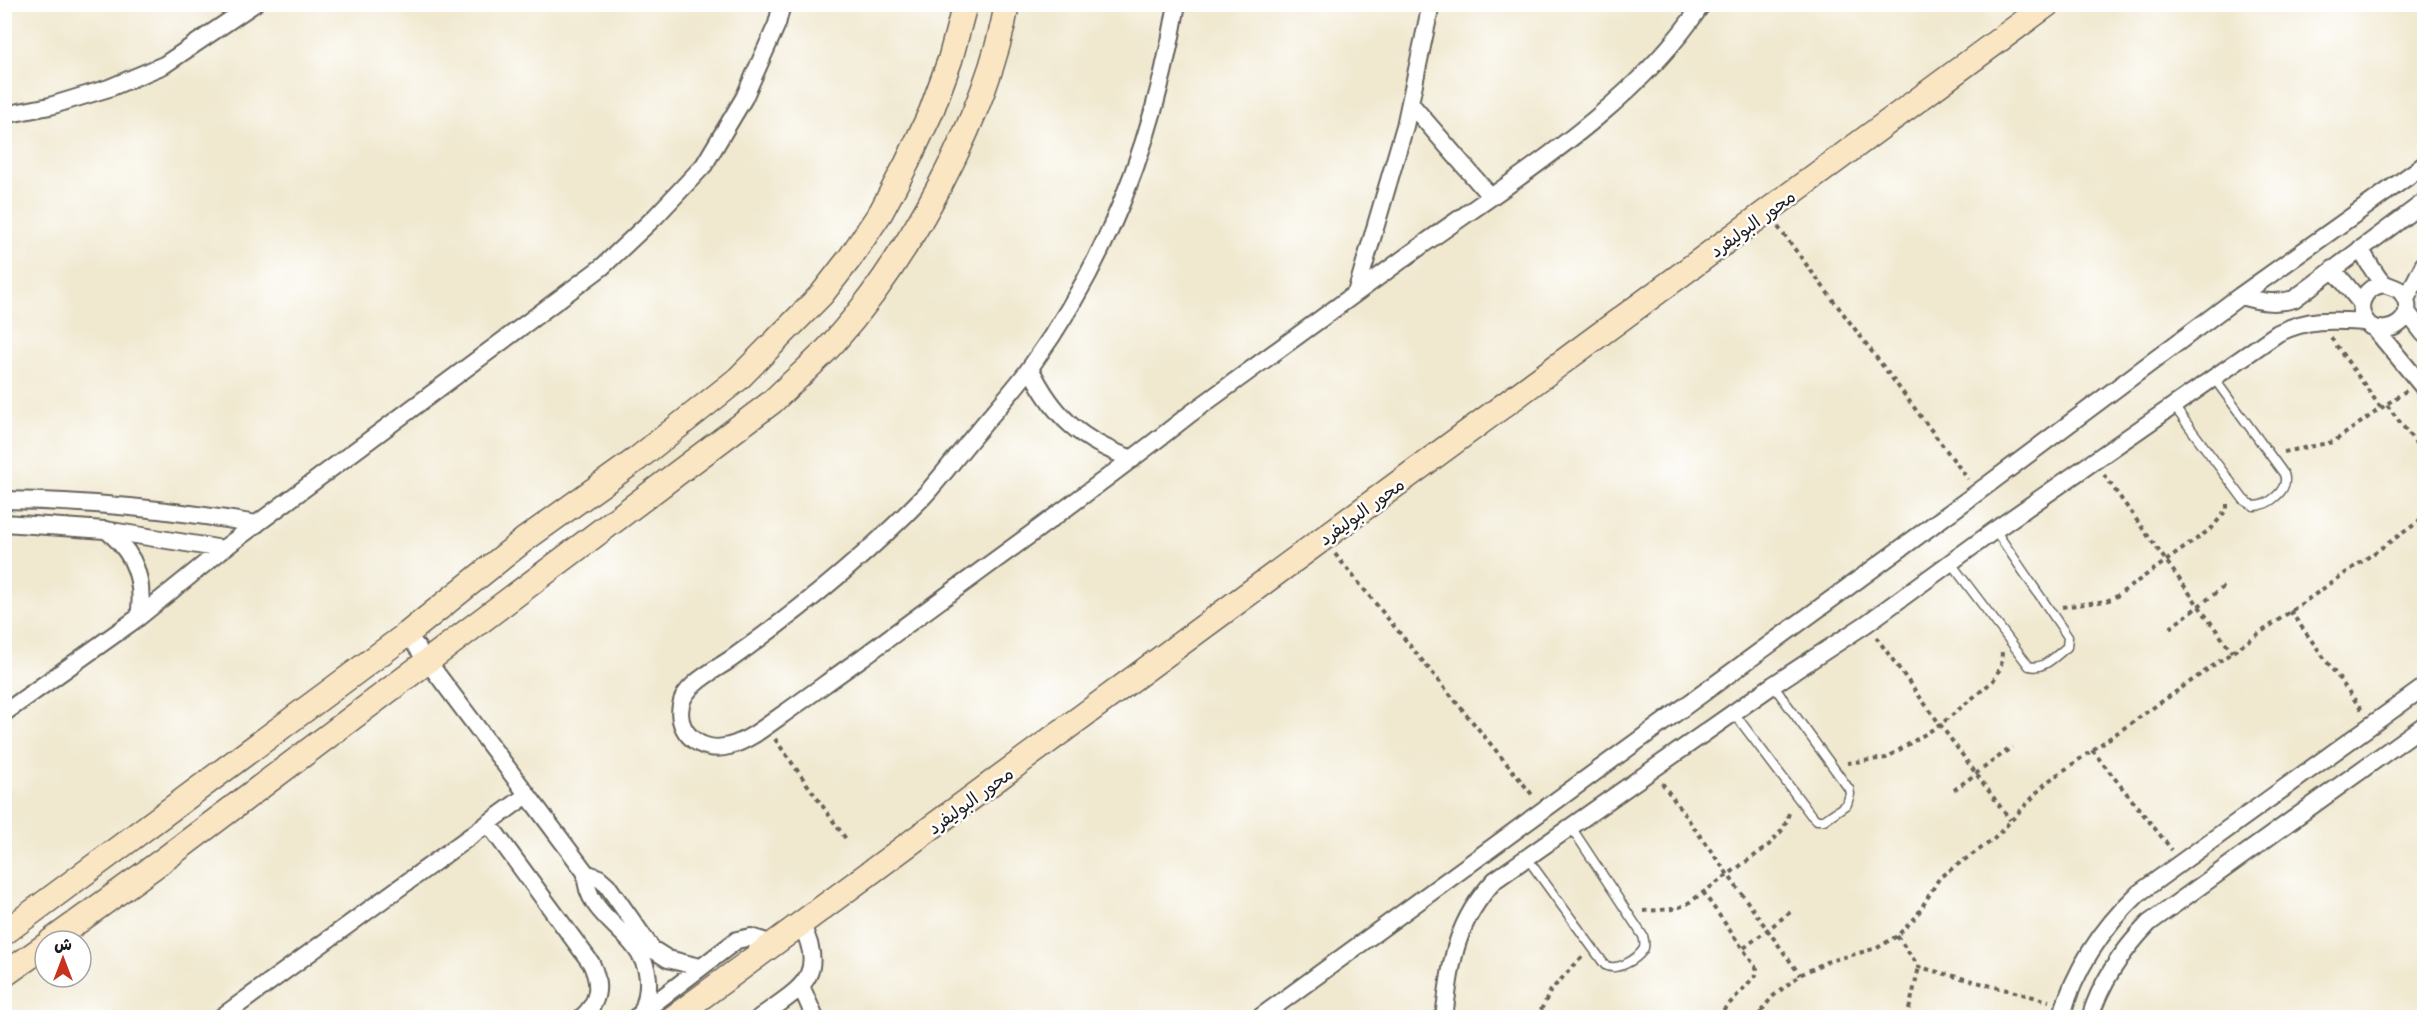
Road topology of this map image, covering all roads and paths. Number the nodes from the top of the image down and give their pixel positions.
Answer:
1 (254, 4) edge
2 (782, 4) edge
3 (965, 4) edge
4 (1007, 4) edge
5 (1177, 4) edge
6 (1431, 4) edge
7 (1702, 4) edge
8 (2048, 4) edge
9 (1410, 103) junction
10 (4, 115) edge
11 (2424, 165) edge
12 (1491, 197) junction
13 (2424, 202) edge
14 (1767, 212) junction
15 (2360, 249) junction
16 (2424, 264) edge
17 (2333, 269) junction
18 (2384, 284) junction
19 (1356, 293) junction
20 (2240, 296) junction
21 (2361, 303) junction
22 (2406, 305) junction
23 (2318, 320) junction
24 (2370, 326) junction
25 (2424, 334) edge
26 (1030, 368) junction
27 (2213, 376) junction
28 (2422, 385) edge
29 (2387, 404) junction
30 (2172, 405) junction
31 (2381, 408) junction
32 (2424, 454) edge
33 (2271, 455) junction
34 (1133, 459) junction
35 (2093, 461) junction
36 (2229, 481) junction
37 (1978, 492) junction
38 (4, 500) edge
39 (2424, 518) edge
40 (4, 524) edge
41 (257, 524) junction
42 (105, 530) junction
43 (1995, 530) junction
44 (1323, 539) junction
45 (223, 549) junction
46 (1950, 561) junction
47 (2166, 561) junction
48 (2226, 585) dead end
49 (2199, 606) junction
50 (2049, 608) junction
51 (2290, 611) junction
52 (139, 616) junction
53 (1866, 624) junction
54 (2170, 628) dead end
55 (407, 634) junction
56 (2003, 634) junction
57 (2232, 652) junction
58 (428, 662) junction
59 (1773, 685) junction
60 (2424, 687) edge
61 (4, 713) edge
62 (1734, 713) junction
63 (2372, 724) junction
64 (1940, 725) junction
65 (2424, 725) edge
66 (766, 726) junction
67 (2012, 747) dead end
68 (2092, 750) junction
69 (1831, 765) junction
70 (1653, 770) junction
71 (1976, 774) junction
72 (1954, 790) dead end
73 (527, 795) junction
74 (1796, 795) junction
75 (1544, 809) junction
76 (2010, 820) junction
77 (488, 823) junction
78 (1571, 827) junction
79 (846, 839) dead end
80 (1527, 858) junction
81 (2182, 862) junction
82 (1728, 875) junction
83 (1703, 892) junction
84 (1793, 910) dead end
85 (1627, 912) junction
86 (614, 913) junction
87 (801, 924) junction
88 (68, 929) edge
89 (1767, 930) junction
90 (4, 933) edge
91 (1897, 936) junction
92 (773, 944) junction
93 (1592, 946) junction
94 (1744, 948) junction
95 (33, 954) edge
96 (699, 967) junction
97 (1919, 968) junction
98 (4, 975) edge
99 (1800, 975) junction
100 (801, 986) junction
101 (1760, 1011) junction
102 (2063, 1011) edge
103 (638, 1015) edge
104 (220, 1017) edge
105 (581, 1017) edge
106 (673, 1017) edge
107 (759, 1017) edge
108 (815, 1017) edge
109 (1259, 1017) edge
110 (1444, 1017) edge
111 (1537, 1017) edge
112 (1716, 1017) edge
113 (1756, 1017) edge
114 (1763, 1017) edge
115 (1906, 1017) edge
116 (2090, 1017) edge

1 - 10 street
2 - 41 street
3 - 55 street
4 - 58 street
5 - 26 street
6 - 9 street
7 - 12 street
8 - 14 street, محور البوليفرد
9 - 12 street
9 - 19 street
11 - 20 street
12 - 19 street
13 - 15 street
14 - 37 path
14 - 44 street, محور البوليفرد
15 - 17 street
15 - 18 street
16 - 22 street
17 - 20 street
17 - 21 street
18 - 21 street
18 - 22 street
19 - 34 street
20 - 37 street
21 - 24 street
22 - 24 street
22 - 25 street
23 - 24 street
23 - 27 street
23 - 31 path
24 - 28 street
26 - 34 street
26 - 66 street
27 - 30 street
27 - 33 lane
28 - 29 path
29 - 31 path
29 - 32 path
30 - 35 street
30 - 36 lane
31 - 33 path
33 - 36 lane
34 - 66 street
35 - 43 street
35 - 47 path
36 - 47 path
37 - 75 street
38 - 41 street
39 - 51 path
40 - 42 street
41 - 45 street
42 - 45 street
42 - 52 street
43 - 46 street
43 - 50 lane
44 - 75 path
44 - 87 street, محور البوليفرد
45 - 52 street
46 - 53 street
46 - 56 lane
47 - 49 path
47 - 50 path
48 - 49 path
49 - 54 path
49 - 57 path
50 - 56 lane
51 - 57 path
51 - 63 path
52 - 61 street
53 - 59 street
53 - 64 path
55 - 58 street
55 - 90 street
56 - 64 path
57 - 68 path
58 - 73 street
58 - 88 street
59 - 62 street
59 - 69 lane
60 - 63 street
62 - 70 street
62 - 74 lane
63 - 81 street
64 - 69 path
64 - 71 path
65 - 116 street
66 - 79 path
67 - 71 path
68 - 76 path
68 - 81 path
69 - 74 lane
70 - 78 street
70 - 82 path
71 - 72 path
71 - 76 path
73 - 77 street
73 - 86 street
74 - 82 path
75 - 109 street
76 - 91 path
77 - 104 street
77 - 105 street
78 - 80 street
78 - 85 lane
80 - 93 lane
80 - 110 street
81 - 102 street
82 - 83 path
82 - 89 path
83 - 85 path
83 - 94 path
84 - 89 path
85 - 93 lane
86 - 96 street
86 - 103 street
87 - 92 street, محور البوليفرد
87 - 100 street
89 - 94 path
89 - 99 path
91 - 97 path
91 - 99 path
92 - 96 street
92 - 106 street, محور البوليفرد
93 - 111 path
94 - 112 path
95 - 98 street
96 - 103 street
97 - 102 path
97 - 115 path
99 - 101 path
100 - 107 street
100 - 108 street
101 - 113 path
101 - 114 path

